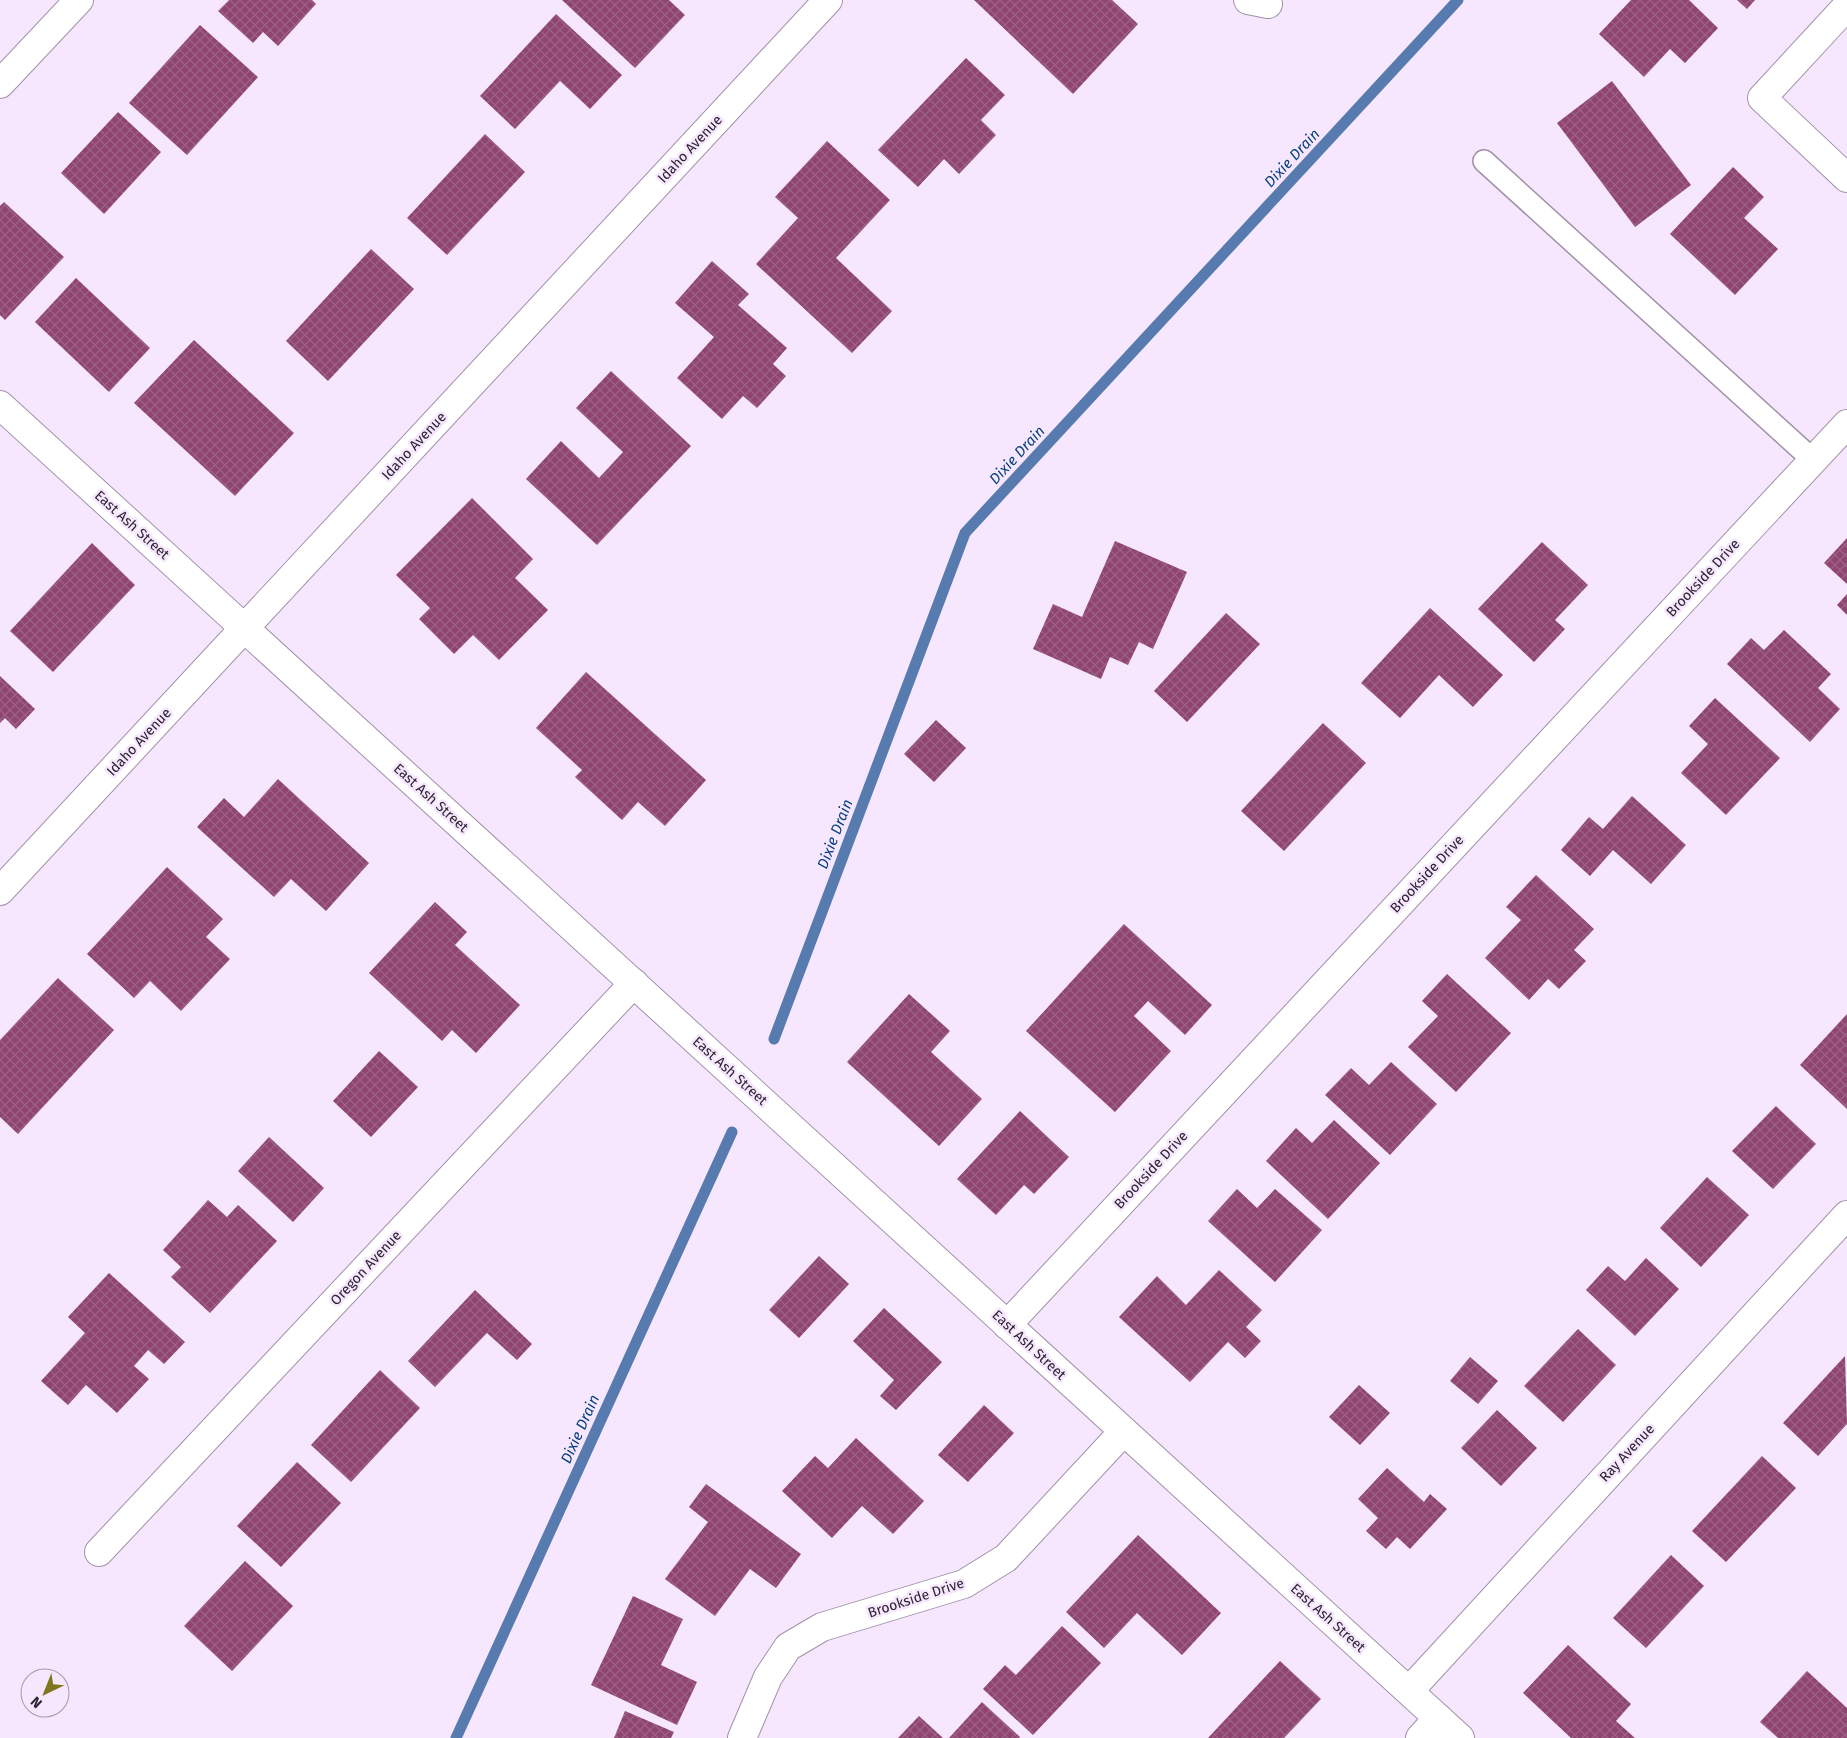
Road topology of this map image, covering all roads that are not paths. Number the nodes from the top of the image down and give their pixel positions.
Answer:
1 (80, 0) edge
2 (828, 0) edge
3 (1847, 6) edge
4 (0, 84) edge
5 (1484, 161) dead end
6 (1847, 178) edge
7 (0, 405) edge
8 (1847, 424) edge
9 (1813, 460) junction
10 (246, 628) junction
11 (0, 891) edge
12 (634, 983) junction
13 (1847, 1216) edge
14 (1007, 1325) junction
15 (1123, 1432) junction
16 (99, 1552) dead end
17 (1409, 1691) junction
18 (1429, 1728) edge
19 (742, 1738) edge
20 (1460, 1738) edge

1 - 4 street
2 - 10 street, Idaho Avenue
3 - 6 street
5 - 9 lane
7 - 10 street, East Ash Street
8 - 9 street, Brookside Drive
9 - 14 street, Brookside Drive
10 - 11 street, Idaho Avenue
10 - 12 street, East Ash Street
12 - 14 street, East Ash Street
12 - 16 street, Oregon Avenue
13 - 17 street, Ray Avenue
14 - 15 street, East Ash Street
15 - 17 street, East Ash Street
15 - 19 street, Brookside Drive
17 - 18 street, East Ash Street
18 - 20 street, East Ash Street

